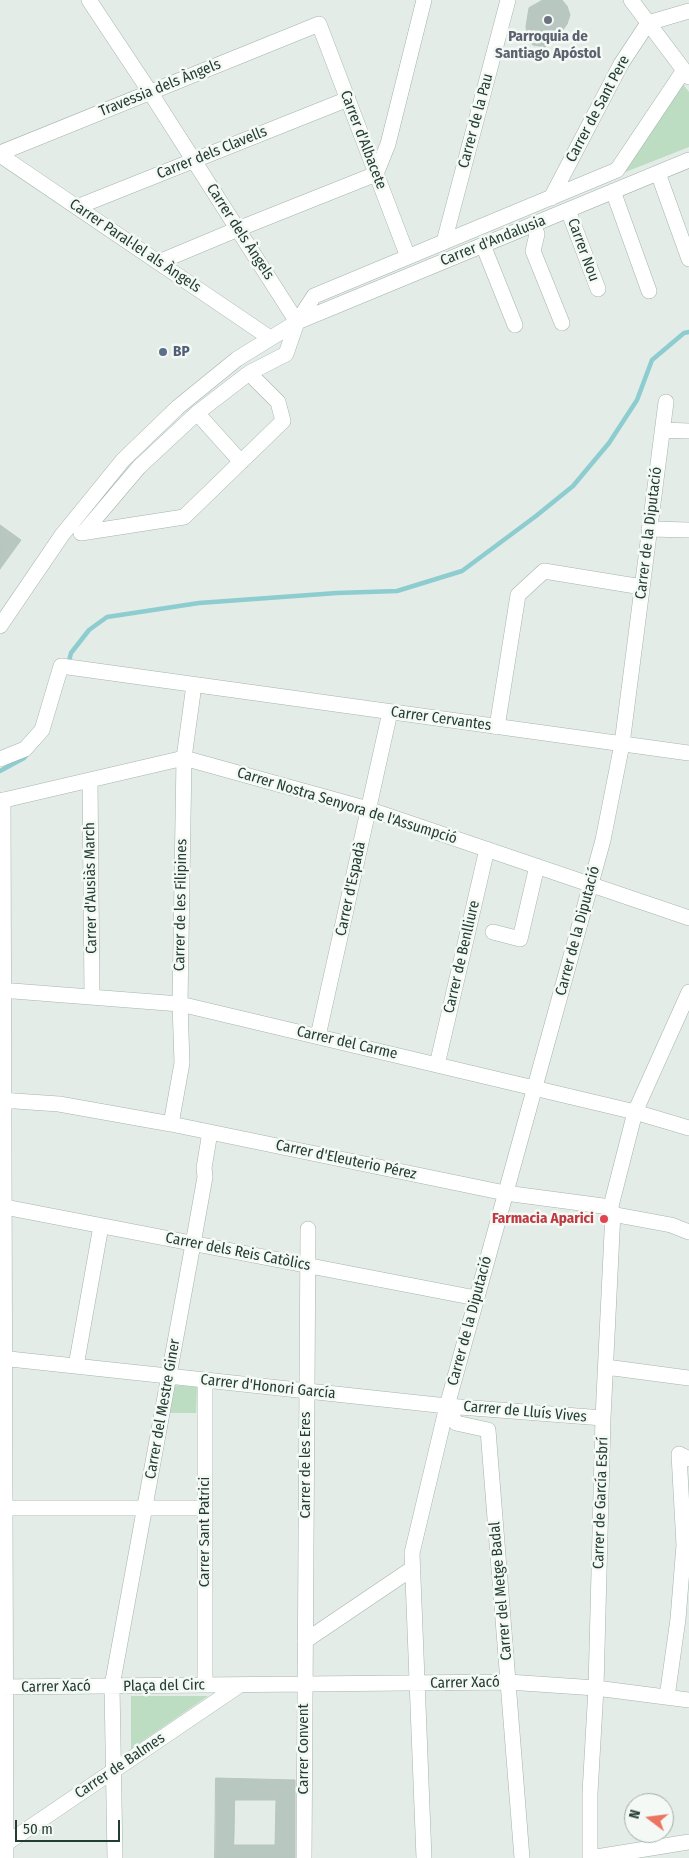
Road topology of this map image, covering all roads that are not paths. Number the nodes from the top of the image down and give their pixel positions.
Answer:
1 (89, 0) edge
2 (424, 0) edge
3 (508, 0) edge
4 (631, 0) edge
5 (689, 10) edge
6 (648, 23) junction
7 (319, 24) joint
8 (686, 74) edge
9 (150, 92) junction
10 (348, 99) junction
11 (0, 154) edge
12 (194, 160) junction
13 (689, 160) edge
14 (658, 173) junction
15 (376, 174) junction
16 (613, 191) junction
17 (551, 198) junction
18 (77, 207) junction
19 (568, 210) junction
20 (533, 224) junction
21 (238, 229) junction
22 (444, 242) junction
23 (483, 245) junction
24 (408, 257) junction
25 (689, 259) edge
26 (159, 262) junction
27 (598, 289) dead end
28 (649, 291) dead end
29 (297, 322) junction
30 (562, 323) dead end
31 (515, 325) dead end
32 (270, 338) junction
33 (248, 373) junction
34 (666, 402) dead end
35 (197, 413) junction
36 (662, 430) junction
37 (689, 431) edge
38 (241, 462) junction
39 (649, 529) junction
40 (689, 530) edge
41 (84, 532) junction
42 (62, 535) junction
43 (642, 587) junction
44 (0, 626) edge
45 (194, 685) junction
46 (390, 712) junction
47 (497, 727) junction
48 (622, 744) junction
49 (689, 753) edge
50 (184, 758) junction
51 (0, 759) edge
52 (90, 780) junction
53 (2, 801) edge
54 (368, 809) junction
55 (487, 849) junction
56 (537, 866) junction
57 (591, 884) junction
58 (689, 918) edge
59 (494, 932) dead end
60 (2, 989) edge
61 (689, 992) edge
62 (92, 996) junction
63 (180, 1004) junction
64 (318, 1036) junction
65 (438, 1065) junction
66 (534, 1088) junction
67 (2, 1100) edge
68 (635, 1112) junction
69 (171, 1124) junction
70 (689, 1128) edge
71 (210, 1132) junction
72 (506, 1193) junction
73 (2, 1207) edge
74 (611, 1211) junction
75 (101, 1226) junction
76 (308, 1229) dead end
77 (689, 1232) edge
78 (193, 1244) junction
79 (308, 1266) junction
80 (476, 1298) junction
81 (2, 1358) edge
82 (76, 1366) junction
83 (606, 1368) junction
84 (169, 1376) junction
85 (689, 1378) edge
86 (205, 1380) junction
87 (307, 1391) junction
88 (447, 1406) junction
89 (603, 1418) junction
90 (689, 1459) edge
91 (3, 1508) edge
92 (145, 1508) junction
93 (205, 1508) junction
94 (413, 1568) junction
95 (305, 1640) junction
96 (508, 1682) junction
97 (417, 1683) junction
98 (305, 1684) junction
99 (205, 1685) junction
100 (240, 1685) junction
101 (112, 1686) junction
102 (3, 1687) edge
103 (596, 1688) junction
104 (667, 1697) junction
105 (689, 1700) edge
106 (113, 1770) junction
107 (689, 1842) edge
108 (4, 1849) edge
109 (115, 1858) edge
110 (304, 1858) edge
111 (424, 1858) edge
112 (522, 1858) edge
113 (590, 1858) edge

1 - 9 street, Carrer dels Àngels
2 - 15 street
3 - 22 street, Carrer de la Pau
4 - 6 street
5 - 6 street
6 - 8 street
6 - 17 street, Carrer de Sant Pere
7 - 9 street, Travessia dels Àngels
7 - 10 street, Carrer d'Albacete
8 - 17 street, Carrer d'Andalusia
9 - 11 street, Travessia dels Àngels
9 - 12 street, Carrer dels Àngels
10 - 12 street, Carrer dels Clavells
10 - 15 street, Carrer d'Albacete
11 - 18 street, Carrer Paral·lel als Àngels
12 - 18 street, Carrer dels Clavells
12 - 21 street, Carrer dels Àngels
13 - 14 street, Carrer d'Andalusia
14 - 16 street, Carrer d'Andalusia
14 - 25 street
15 - 21 street
15 - 24 street, Carrer d'Albacete
16 - 19 street, Carrer d'Andalusia
16 - 28 street
17 - 22 street, Carrer d'Andalusia
18 - 26 street, Carrer Paral·lel als Àngels
19 - 20 street, Carrer d'Andalusia
19 - 27 street, Carrer Nou
20 - 23 street, Carrer d'Andalusia
20 - 30 street
21 - 26 street
21 - 29 street, Carrer dels Àngels
22 - 24 street, Carrer d'Andalusia
23 - 29 street, Carrer d'Andalusia
23 - 31 street
24 - 29 street, Carrer d'Andalusia
26 - 32 street, Carrer Paral·lel als Àngels
29 - 32 street, Carrer d'Andalusia
29 - 33 street, Carrer d'Andalusia
32 - 42 street, Carrer d'Andalusia
33 - 35 street, Carrer d'Andalusia
33 - 38 street
34 - 36 street, Carrer de la Diputació
35 - 38 street
35 - 41 street, Carrer d'Andalusia
36 - 37 street
36 - 39 street, Carrer de la Diputació
38 - 41 street
39 - 40 street
39 - 43 street, Carrer de la Diputació
41 - 42 street
42 - 44 street, Carrer d'Andalusia
43 - 47 street
43 - 48 street, Carrer de la Diputació
45 - 46 street, Carrer Cervantes
45 - 50 street, Carrer de les Filipines
45 - 51 street, Carrer Cervantes
46 - 47 street, Carrer Cervantes
46 - 54 street, Carrer d'Espadà
47 - 48 street, Carrer Cervantes
48 - 49 street, Carrer Cervantes
48 - 57 street, Carrer de la Diputació
50 - 52 street, Carrer Nostra Senyora de l'Assumpció
50 - 54 street, Carrer Nostra Senyora de l'Assumpció
50 - 63 street, Carrer de les Filipines
52 - 53 street, Carrer Nostra Senyora de l'Assumpció
52 - 62 street, Carrer d'Ausiàs March
53 - 60 street
54 - 55 street, Carrer Nostra Senyora de l'Assumpció
54 - 64 street, Carrer d'Espadà
55 - 56 street, Carrer Nostra Senyora de l'Assumpció
55 - 65 street, Carrer de Benlliure
56 - 57 street, Carrer Nostra Senyora de l'Assumpció
56 - 59 street
57 - 58 street, Carrer Nostra Senyora de l'Assumpció
57 - 66 street, Carrer de la Diputació
60 - 62 street, Carrer del Carme
60 - 67 street
61 - 68 street, Carrer de García Esbrí
62 - 63 street, Carrer del Carme
63 - 64 street, Carrer del Carme
63 - 69 street, Carrer de les Filipines
64 - 65 street, Carrer del Carme
65 - 66 street, Carrer del Carme
66 - 68 street, Carrer del Carme
66 - 72 street, Carrer de la Diputació
67 - 69 street, Carrer d'Eleuterio Pérez
67 - 73 street
68 - 70 street, Carrer del Carme
68 - 74 street, Carrer de García Esbrí
69 - 71 street, Carrer d'Eleuterio Pérez
71 - 72 street, Carrer d'Eleuterio Pérez
71 - 78 street, Carrer del Mestre Giner
72 - 74 street, Carrer d'Eleuterio Pérez
72 - 80 street, Carrer de la Diputació
73 - 75 street, Carrer dels Reis Catòlics
73 - 81 street
74 - 77 street, Carrer d'Eleuterio Pérez
74 - 83 street, Carrer de García Esbrí
75 - 78 street, Carrer dels Reis Catòlics
75 - 82 street
76 - 79 street, Carrer de les Eres
78 - 79 street, Carrer dels Reis Catòlics
78 - 84 street, Carrer del Mestre Giner
79 - 80 street, Carrer dels Reis Catòlics
79 - 87 street, Carrer de les Eres
80 - 88 street, Carrer de la Diputació
81 - 82 street, Carrer d'Honori García
81 - 91 street
82 - 84 street, Carrer d'Honori García
83 - 85 street
83 - 89 street, Carrer de García Esbrí
84 - 86 street, Carrer d'Honori García
84 - 92 street, Carrer del Mestre Giner
86 - 87 street, Carrer d'Honori García
86 - 93 street, Carrer Sant Patrici
87 - 88 street, Carrer d'Honori García
87 - 95 street, Carrer de les Eres
88 - 89 street, Carrer de Lluís Vives
88 - 94 street, Carrer de la Diputació
88 - 96 street, Carrer del Metge Badal
89 - 103 street, Carrer de García Esbrí
90 - 104 street
91 - 92 street
91 - 102 street
92 - 93 street
92 - 101 street, Carrer del Mestre Giner
93 - 99 street, Carrer Sant Patrici
94 - 95 street
94 - 97 street, Carrer de la Diputació
95 - 98 street, Carrer Convent
96 - 97 street, Carrer Xacó
96 - 103 street, Carrer Xacó
96 - 112 street, Carrer del Metge Badal
97 - 98 street, Carrer Xacó
97 - 111 street, Carrer de la Diputació
98 - 100 street, Carrer Xacó
98 - 110 street, Carrer Convent
99 - 100 street, Plaça del Circ
99 - 101 street, Plaça del Circ
100 - 106 street, Carrer de Balmes
101 - 102 street, Carrer Xacó
101 - 106 street, Plaça del Circ
102 - 108 street
103 - 104 street, Carrer Xacó
103 - 113 street, Carrer de García Esbrí
104 - 105 street, Carrer Xacó
106 - 108 street, Carrer de Balmes
106 - 109 street, Plaça del Circ
107 - 113 street

